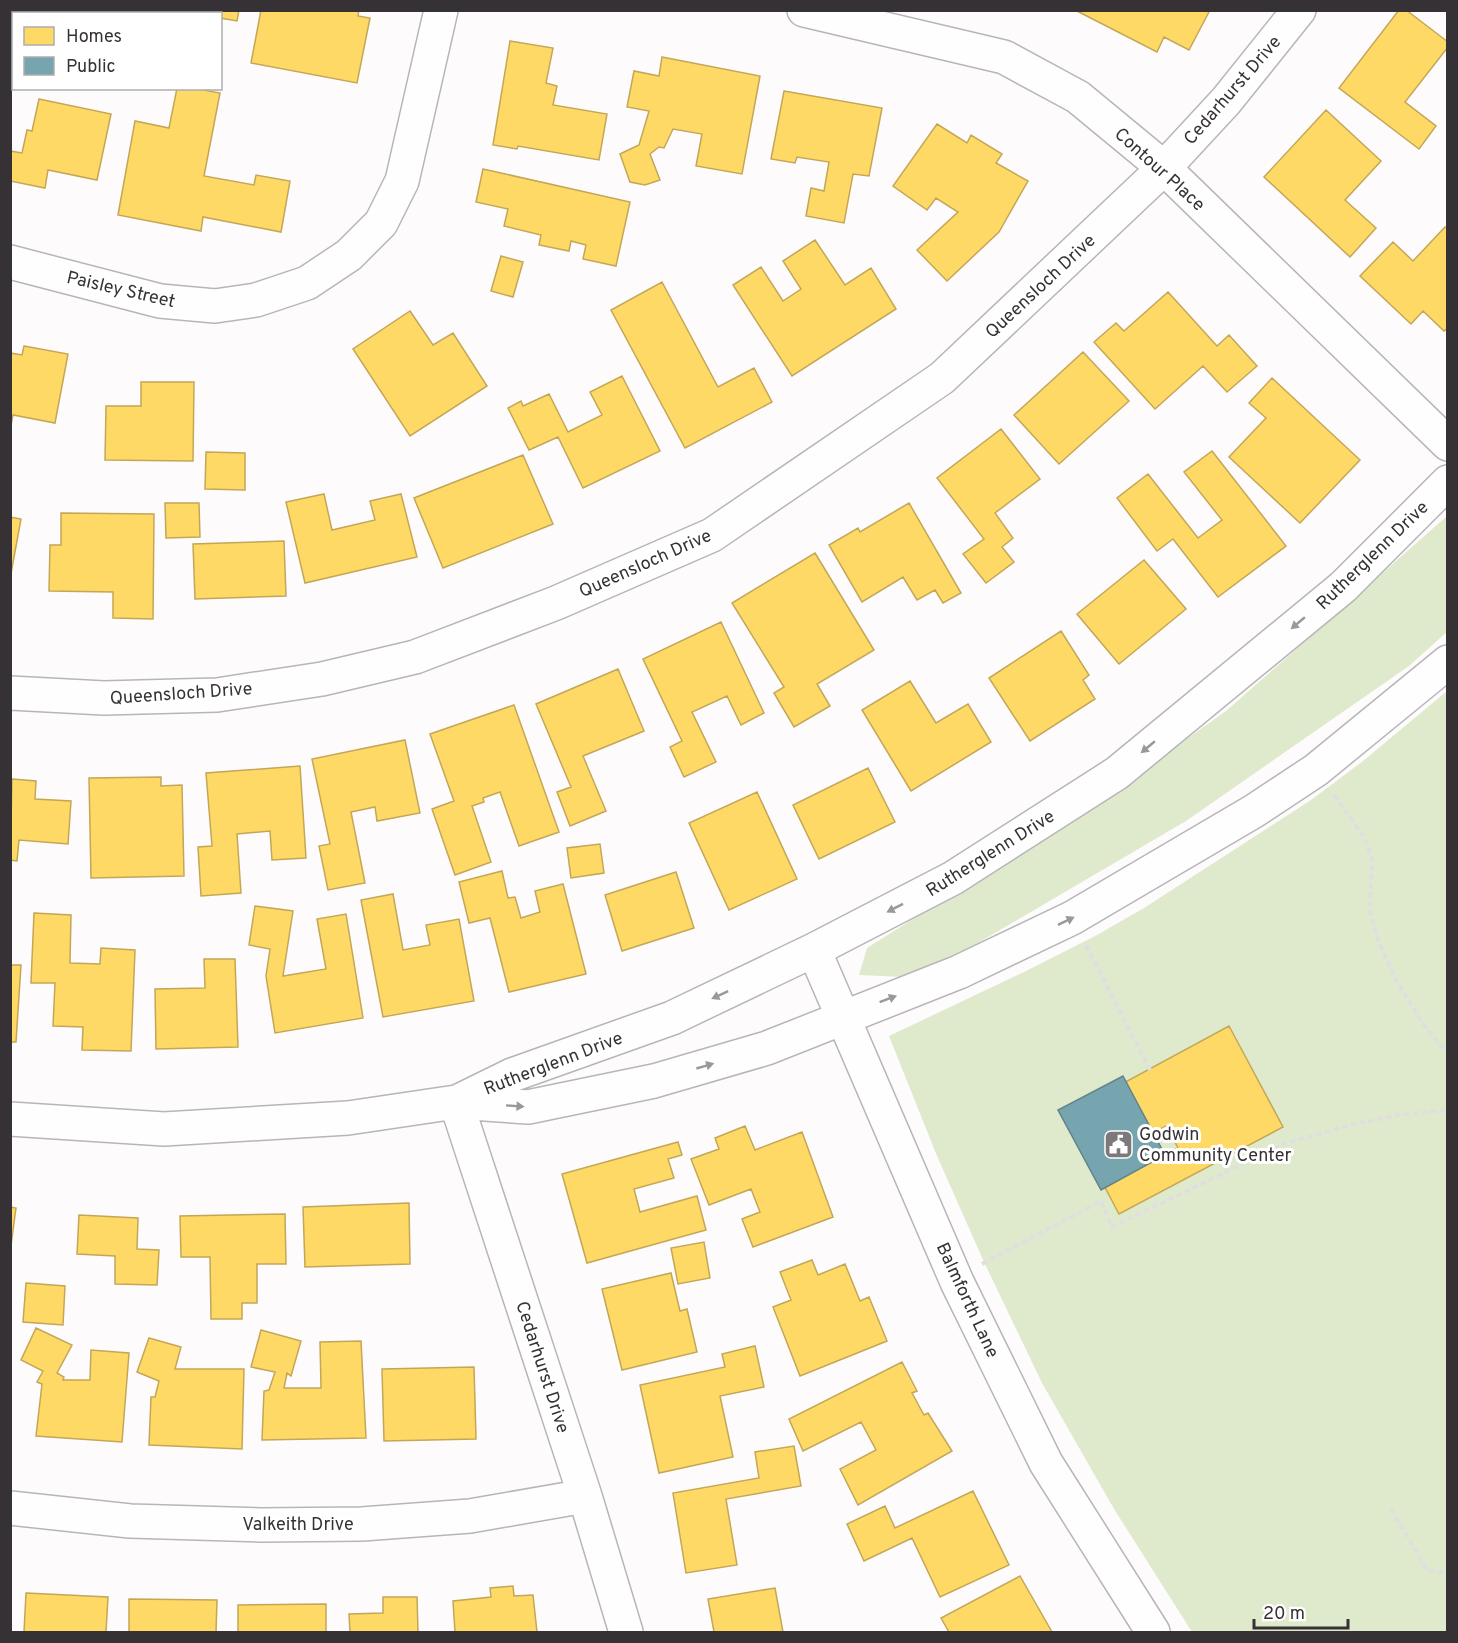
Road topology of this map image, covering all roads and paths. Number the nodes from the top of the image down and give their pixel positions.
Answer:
1 (441, 10) edge
2 (804, 10) edge
3 (1299, 10) edge
4 (1164, 168) junction
5 (10, 262) edge
6 (1448, 444) edge
7 (1448, 482) edge
8 (1448, 662) edge
9 (10, 693) edge
10 (1328, 787) dead end
11 (1072, 918) junction
12 (814, 950) junction
13 (844, 1016) junction
14 (1448, 1054) edge
15 (1150, 1070) dead end
16 (456, 1102) junction
17 (1448, 1110) edge
18 (10, 1119) edge
19 (957, 1282) junction
20 (585, 1496) junction
21 (10, 1508) edge
22 (1391, 1509) dead end
23 (1448, 1574) edge
24 (626, 1632) edge
25 (1153, 1632) edge

1 - 5 street, Paisley Street
2 - 4 street, Contour Place
3 - 4 street, Cedarhurst Drive
4 - 6 street, Contour Place
4 - 9 street, Queensloch Drive
7 -> 12 street, Rutherglenn Drive
8 - 11 street, Rutherglenn Drive
10 - 14 path
13 -> 11 street, Rutherglenn Drive
11 - 15 path
12 - 13 street, Balmforth Lane
12 -> 16 street, Rutherglenn Drive
16 -> 13 street, Rutherglenn Drive
13 - 19 street, Balmforth Lane
16 - 18 street, Rutherglenn Drive
16 - 20 street, Cedarhurst Drive
17 - 19 path
19 - 25 street, Balmforth Lane
20 - 21 street, Valkeith Drive
20 - 24 street, Cedarhurst Drive
22 - 23 path

